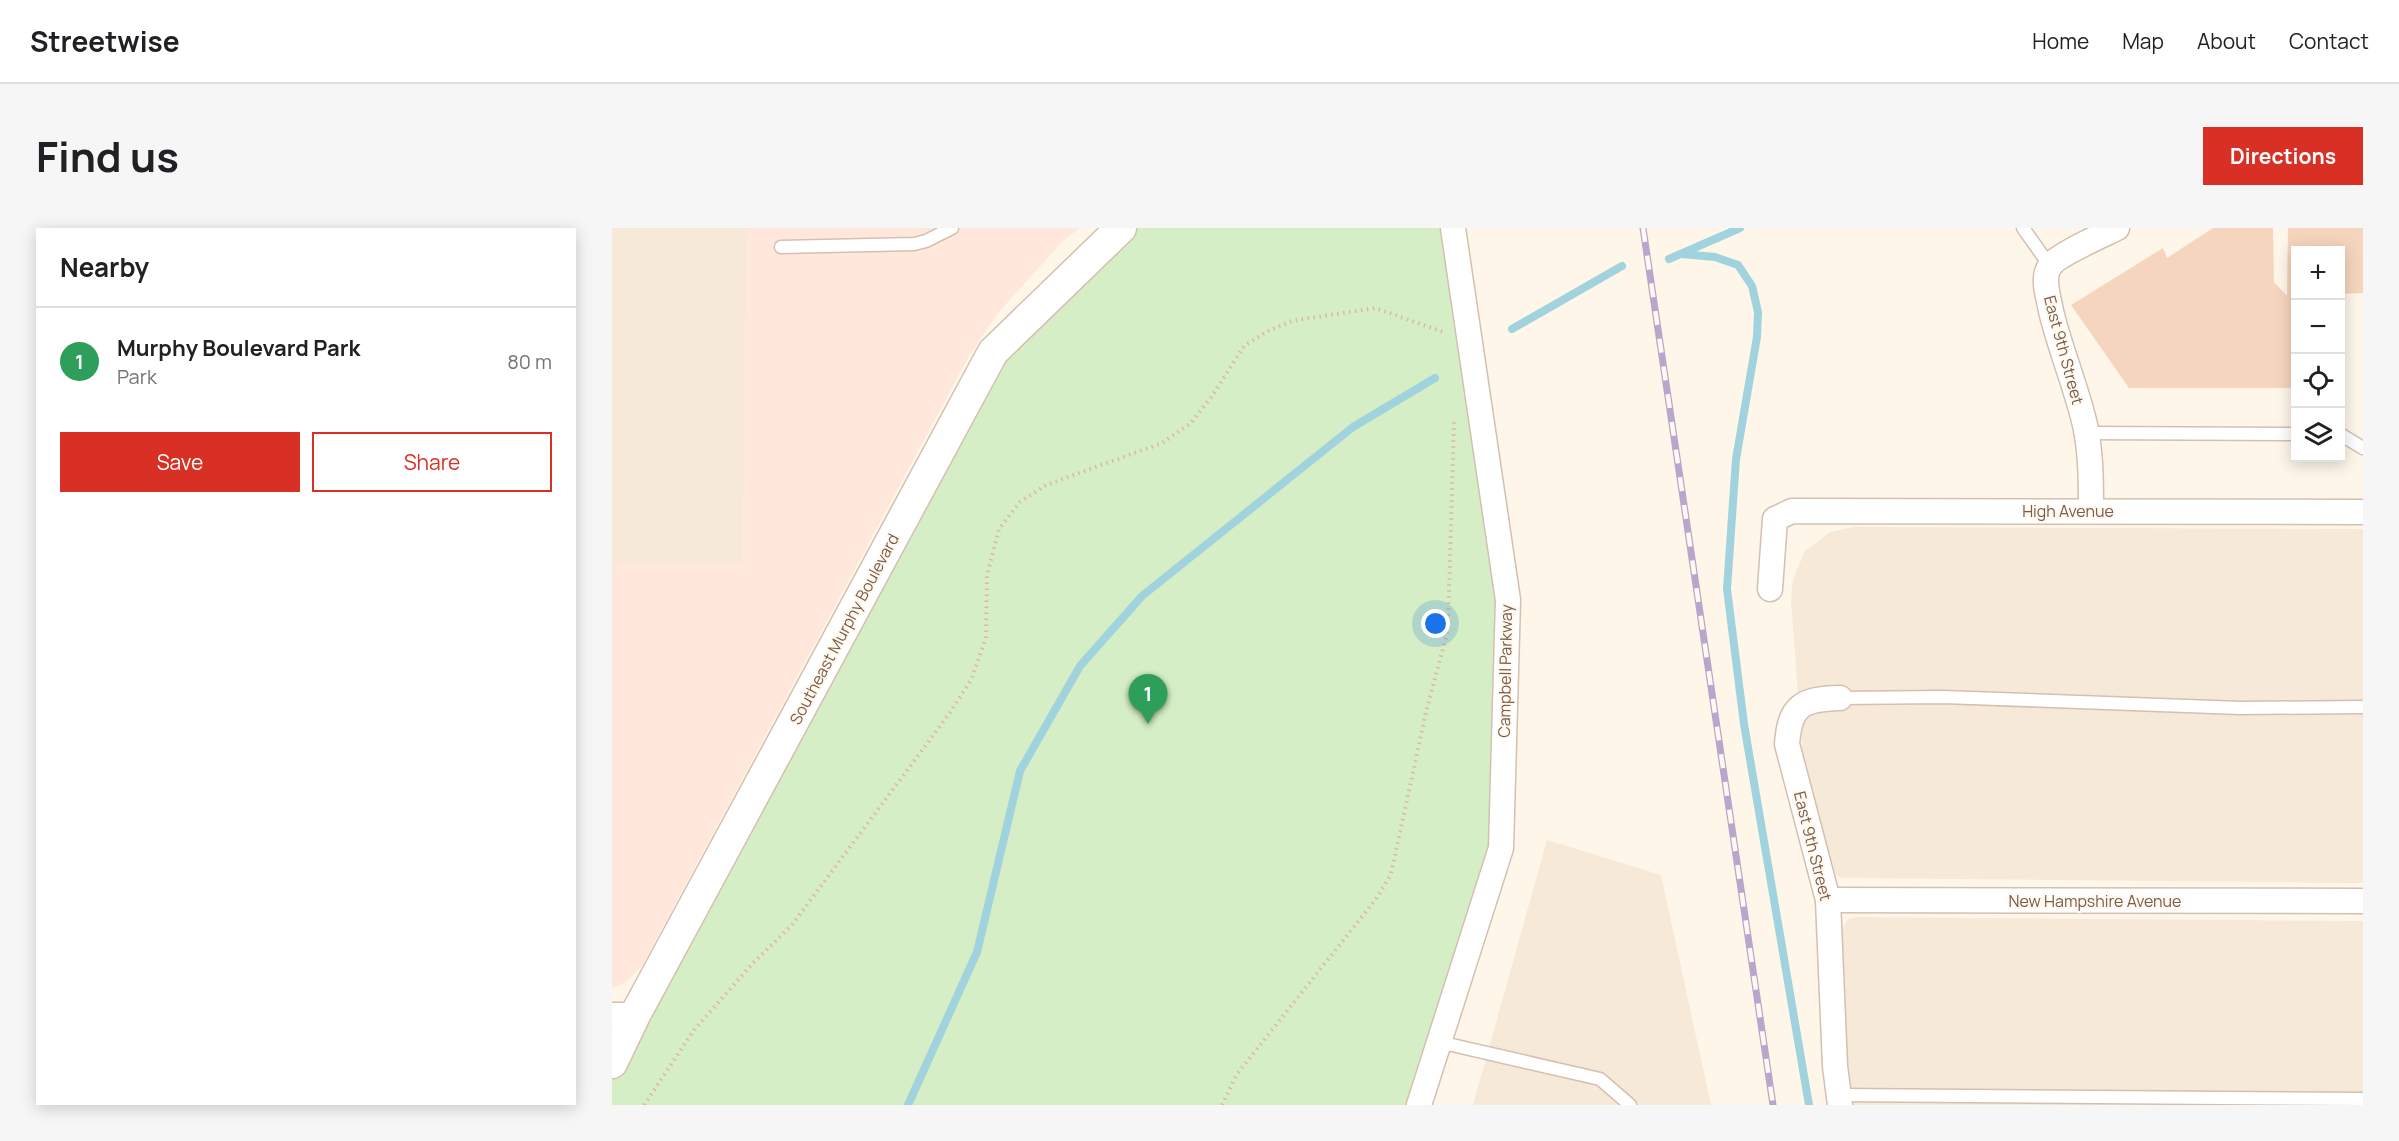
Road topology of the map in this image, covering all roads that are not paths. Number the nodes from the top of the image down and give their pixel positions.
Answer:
1 (952, 228) edge
2 (1454, 228) edge
3 (2023, 228) edge
4 (2117, 228) edge
5 (1114, 229) edge
6 (781, 247) dead end
7 (2050, 266) junction
8 (2086, 433) junction
9 (2291, 434) edge
10 (2345, 437) edge
11 (2363, 448) edge
12 (2091, 511) junction
13 (2363, 512) edge
14 (1770, 589) dead end
15 (1840, 698) joint
16 (2363, 707) edge
17 (1828, 900) junction
18 (2363, 901) edge
19 (624, 1015) edge
20 (1439, 1042) junction
21 (612, 1063) edge
22 (2363, 1099) edge
23 (1840, 1100) edge
24 (1419, 1105) edge
25 (1630, 1105) edge

1 - 6 lane
2 - 20 street, Campbell Parkway
3 - 7 lane
4 - 7 street
5 - 19 street, Southeast Murphy Boulevard
7 - 8 street, East 9th Street
8 - 9 lane
8 - 12 street, East 9th Street
10 - 11 lane
12 - 13 street, High Avenue
12 - 14 street, High Avenue
15 - 16 lane
15 - 17 street, East 9th Street
17 - 18 street, New Hampshire Avenue
17 - 23 street, East 9th Street
19 - 21 street, Southeast Murphy Boulevard
20 - 24 street, Campbell Parkway
20 - 25 lane
22 - 23 lane

